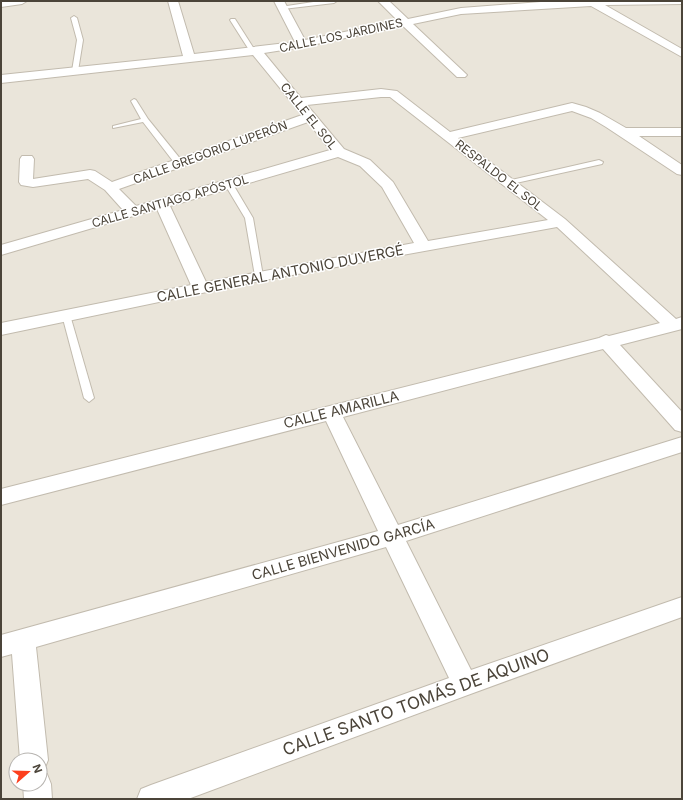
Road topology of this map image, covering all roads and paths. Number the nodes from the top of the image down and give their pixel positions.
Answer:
1 (22, 1) edge
2 (173, 1) edge
3 (334, 1) edge
4 (383, 1) edge
5 (451, 1) edge
6 (682, 1) edge
7 (643, 2) edge
8 (594, 3) junction
9 (1, 4) edge
10 (281, 4) edge
11 (518, 4) edge
12 (461, 11) junction
13 (74, 18) dead end
14 (233, 20) dead end
15 (404, 22) junction
16 (302, 44) junction
17 (255, 52) junction
18 (682, 54) edge
19 (189, 58) junction
20 (75, 71) junction
21 (461, 74) dead end
22 (1, 79) edge
23 (134, 101) dead end
24 (297, 102) junction
25 (310, 117) junction
26 (145, 120) junction
27 (115, 126) dead end
28 (622, 132) junction
29 (682, 132) edge
30 (448, 136) junction
31 (339, 152) junction
32 (27, 159) dead end
33 (599, 162) dead end
34 (179, 164) junction
35 (682, 171) edge
36 (228, 183) junction
37 (507, 183) junction
38 (110, 187) junction
39 (161, 203) junction
40 (133, 212) junction
41 (560, 222) junction
42 (424, 247) junction
43 (1, 250) edge
44 (259, 276) junction
45 (200, 287) junction
46 (66, 315) junction
47 (677, 324) edge
48 (1, 329) edge
49 (606, 341) junction
50 (89, 398) dead end
51 (331, 412) junction
52 (682, 425) edge
53 (682, 444) edge
54 (1, 497) edge
55 (392, 536) junction
56 (682, 607) edge
57 (12, 642) edge
58 (465, 684) junction
59 (33, 752) edge
60 (151, 799) edge

1 - 9 street
2 - 19 street
3 - 10 lane
4 - 15 street
5 - 12 street
6 - 7 street, CALLE LOS JARDINES
7 - 8 street, CALLE LOS JARDINES
8 - 11 street, CALLE LOS JARDINES
8 - 18 street
10 - 16 street
11 - 12 street, CALLE LOS JARDINES
12 - 15 street, CALLE LOS JARDINES
13 - 20 lane
14 - 17 lane
15 - 16 street, CALLE LOS JARDINES
15 - 21 street
16 - 17 street, CALLE LOS JARDINES
17 - 19 street, CALLE LOS JARDINES
17 - 24 street, CALLE EL SOL
19 - 20 street, CALLE LOS JARDINES
20 - 22 street, CALLE LOS JARDINES
23 - 26 lane
24 - 25 street, CALLE EL SOL
24 - 30 street, RESPALDO EL SOL
25 - 31 street, CALLE EL SOL
25 - 34 street, CALLE GREGORIO LUPERÓN
26 - 27 lane
26 - 34 lane
28 - 29 street
28 - 30 street
28 - 35 street
30 - 37 street, RESPALDO EL SOL
31 - 36 street, CALLE SANTIAGO APÓSTOL
31 - 42 street, CALLE EL SOL
32 - 38 street
33 - 37 lane
34 - 38 street, CALLE GREGORIO LUPERÓN
36 - 39 street, CALLE SANTIAGO APÓSTOL
36 - 44 lane
37 - 41 street, RESPALDO EL SOL
38 - 40 street
39 - 40 street, CALLE SANTIAGO APÓSTOL
39 - 45 street
40 - 43 street, CALLE SANTIAGO APÓSTOL
41 - 42 street, CALLE GENERAL ANTONIO DUVERGÉ
41 - 47 street, RESPALDO EL SOL
42 - 44 street, CALLE GENERAL ANTONIO DUVERGÉ
44 - 45 street, CALLE GENERAL ANTONIO DUVERGÉ
45 - 46 street, CALLE GENERAL ANTONIO DUVERGÉ
46 - 48 street, CALLE GENERAL ANTONIO DUVERGÉ
46 - 50 lane
47 - 49 street, CALLE AMARILLA
49 - 51 street, CALLE AMARILLA
49 - 52 street
51 - 54 street, CALLE AMARILLA
51 - 55 street
53 - 55 street, CALLE BIENVENIDO GARCÍA
55 - 57 street, CALLE BIENVENIDO GARCÍA
55 - 58 street
56 - 58 street, CALLE SANTO TOMÁS DE AQUINO
57 - 59 street
58 - 60 street, CALLE SANTO TOMÁS DE AQUINO

